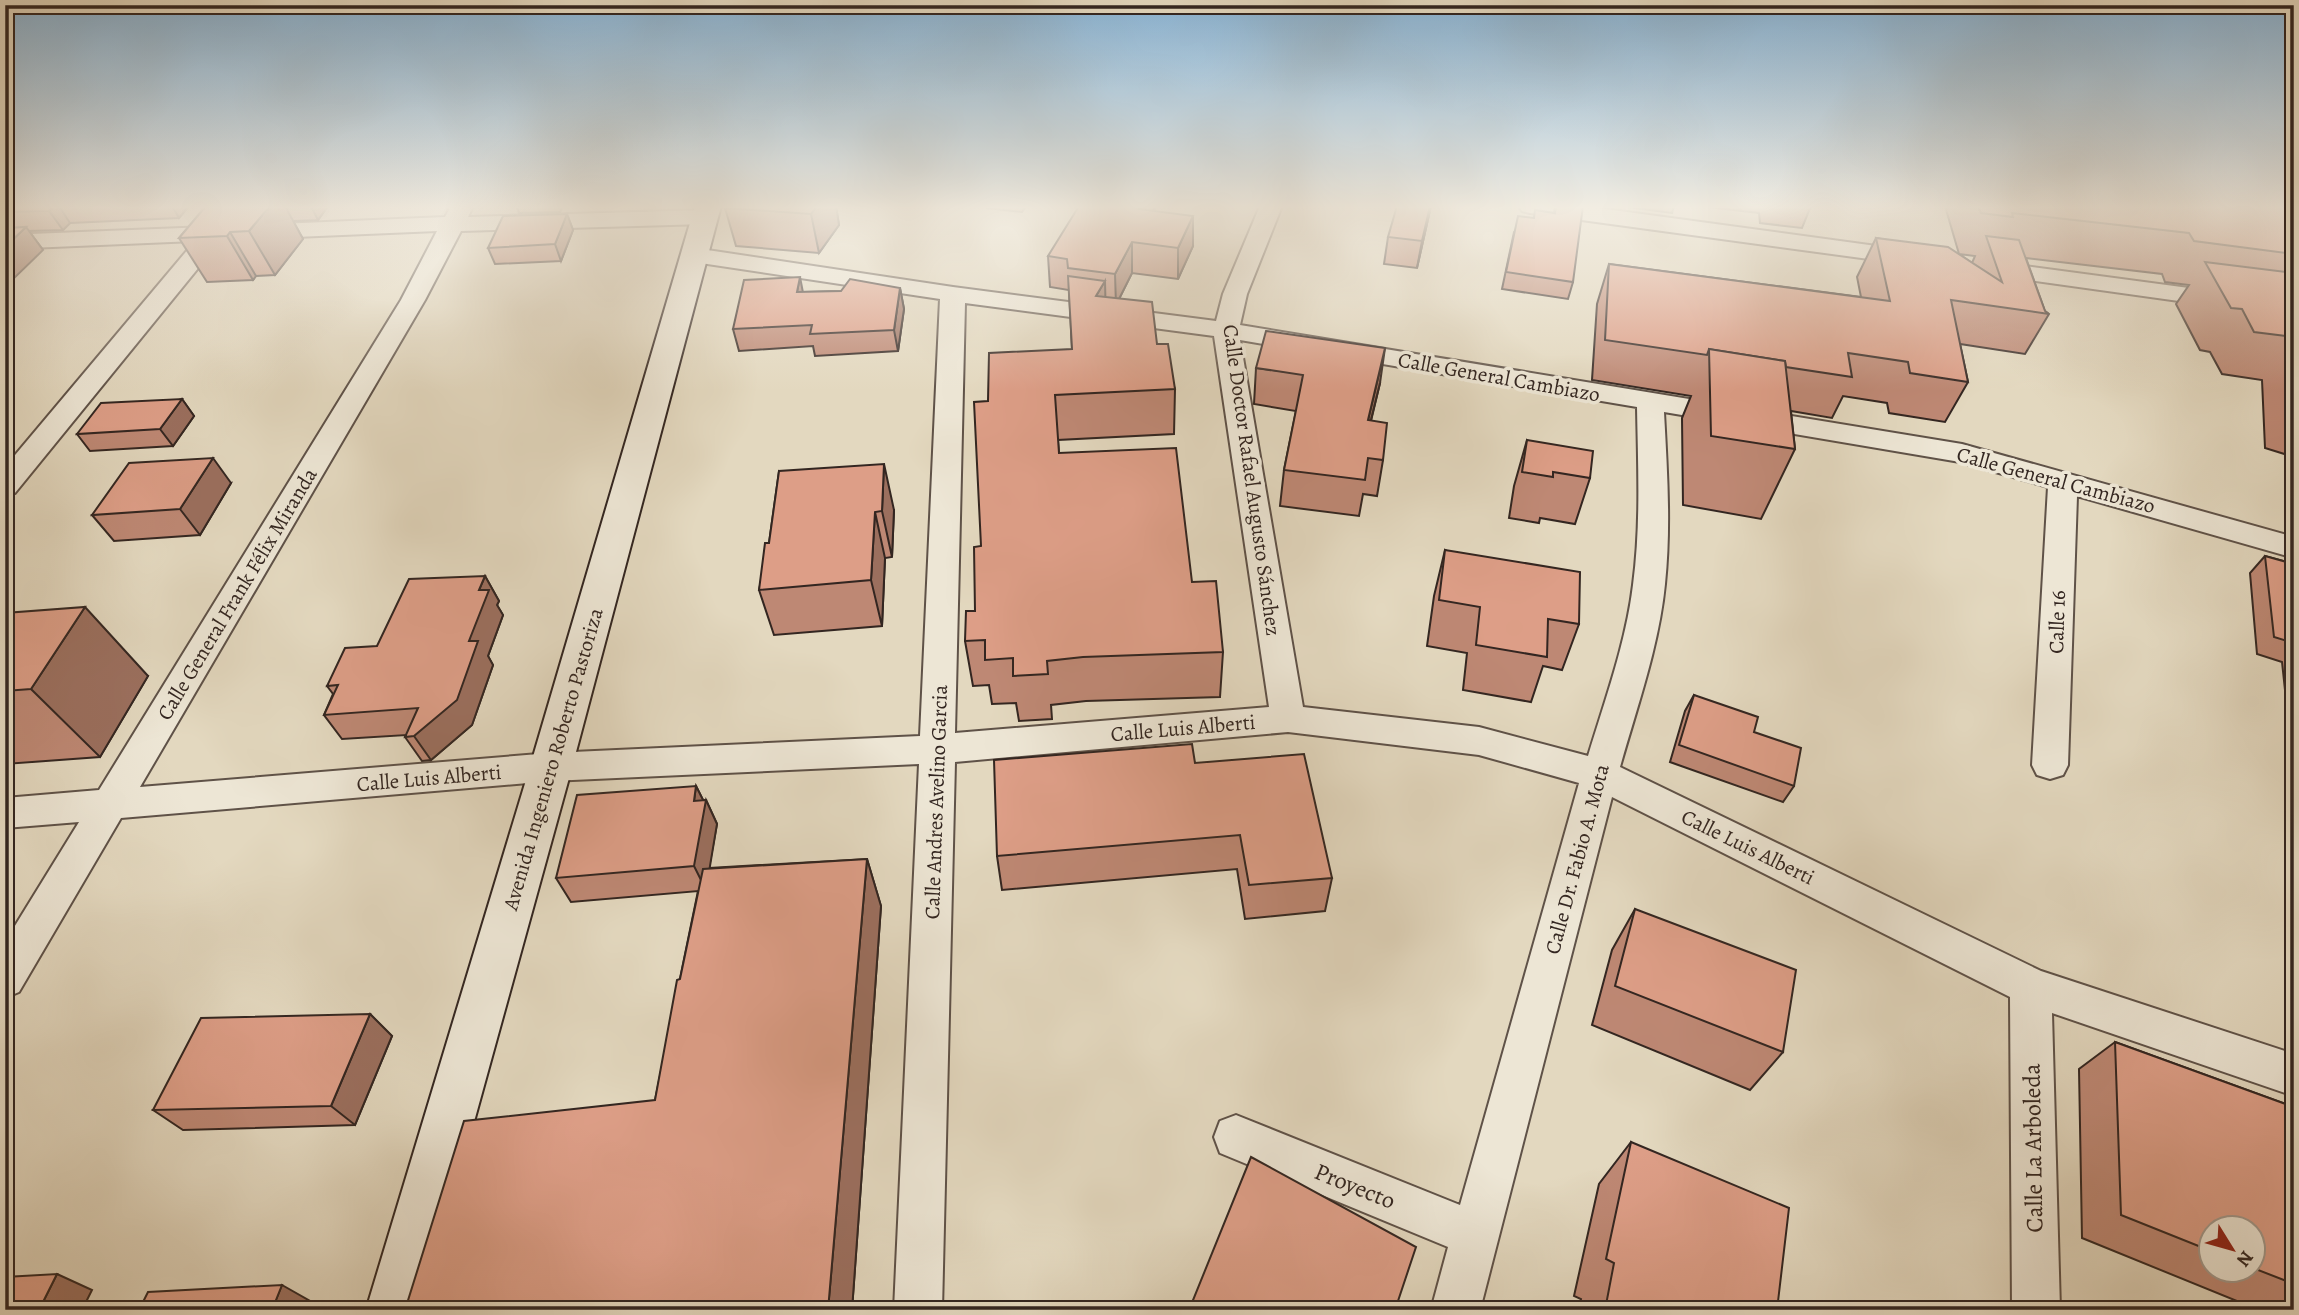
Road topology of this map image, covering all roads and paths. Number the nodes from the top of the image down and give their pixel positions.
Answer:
1 (186, 267) edge
2 (430, 267) edge
3 (690, 267) edge
4 (855, 267) edge
5 (1246, 267) edge
6 (1983, 267) edge
7 (953, 294) junction
8 (2294, 310) edge
9 (1226, 330) junction
10 (1650, 402) junction
11 (2063, 480) junction
12 (5, 486) edge
13 (2294, 548) edge
14 (1288, 719) junction
15 (938, 749) junction
16 (2050, 765) dead end
17 (551, 767) junction
18 (1600, 774) junction
19 (110, 805) junction
20 (5, 813) edge
21 (5, 979) edge
22 (2031, 987) junction
23 (2294, 1076) edge
24 (1236, 1137) dead end
25 (1475, 1235) junction
26 (394, 1310) edge
27 (918, 1310) edge
28 (1455, 1310) edge
29 (2036, 1310) edge

1 - 12 street
2 - 19 street, Calle General Frank Félix Miranda
3 - 17 street, Avenida Ingeniero Roberto Pastoriza
4 - 7 street, Calle General Cambiazo
5 - 9 street, Calle Doctor Rafael Augusto Sánchez
6 - 8 street
7 - 9 street, Calle General Cambiazo
7 - 15 street, Calle Andres Avelino Garcia
9 - 10 street, Calle General Cambiazo
9 - 14 street, Calle Doctor Rafael Augusto Sánchez
10 - 11 street, Calle General Cambiazo
10 - 18 street, Calle Dr. Fabio A. Mota
11 - 13 street, Calle General Cambiazo
11 - 16 street, Calle 16
14 - 15 street, Calle Luis Alberti
14 - 18 street, Calle Luis Alberti
15 - 17 street, Calle Luis Alberti
15 - 27 street, Calle Andres Avelino Garcia
17 - 19 street, Calle Luis Alberti
17 - 26 street, Avenida Ingeniero Roberto Pastoriza
18 - 22 street, Calle Luis Alberti
18 - 25 street, Calle Dr. Fabio A. Mota
19 - 20 street, Calle Luis Alberti
19 - 21 street, Calle General Frank Félix Miranda
22 - 23 street, Calle Luis Alberti
22 - 29 street, Calle La Arboleda
24 - 25 street, Proyecto
25 - 28 street, Calle Dr. Fabio A. Mota

